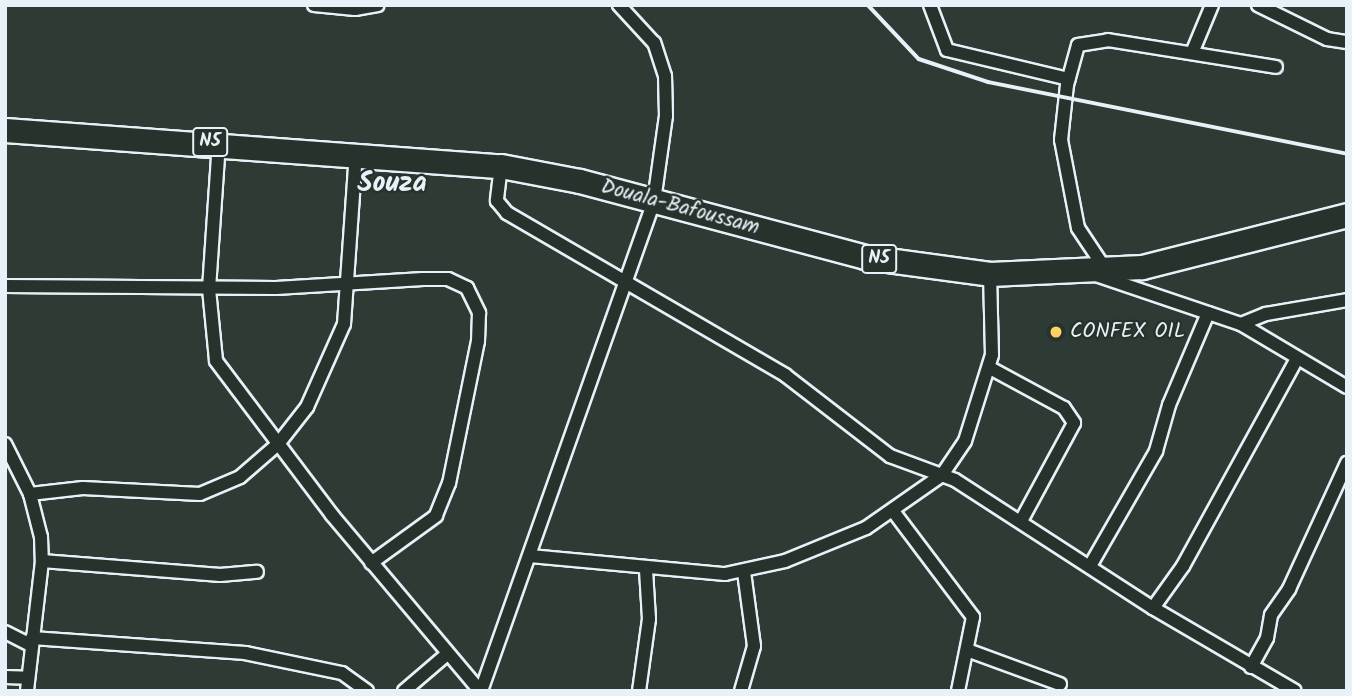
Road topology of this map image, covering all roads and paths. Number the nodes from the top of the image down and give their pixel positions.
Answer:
1 (314, 5) edge
2 (378, 5) edge
3 (619, 5) edge
4 (930, 5) edge
5 (1212, 5) edge
6 (1258, 5) edge
7 (1347, 42) edge
8 (1192, 53) junction
9 (1276, 67) dead end
10 (1069, 79) junction
11 (5, 130) edge
12 (219, 142) junction
13 (356, 152) junction
14 (501, 166) junction
15 (654, 201) junction
16 (1347, 215) edge
17 (1097, 271) junction
18 (990, 274) junction
19 (627, 281) junction
20 (345, 283) junction
21 (5, 286) edge
22 (209, 289) junction
23 (1347, 300) edge
24 (1208, 313) junction
25 (1241, 324) junction
26 (1297, 359) junction
27 (990, 368) junction
28 (1347, 387) edge
29 (5, 444) edge
30 (278, 444) junction
31 (1347, 463) edge
32 (942, 474) junction
33 (30, 494) junction
34 (893, 511) junction
35 (1021, 521) junction
36 (530, 556) junction
37 (42, 561) junction
38 (371, 563) junction
39 (1090, 566) junction
40 (646, 570) junction
41 (257, 572) dead end
42 (744, 572) junction
43 (1153, 608) junction
44 (5, 632) edge
45 (31, 642) junction
46 (967, 650) junction
47 (446, 655) junction
48 (1251, 667) junction
49 (5, 677) edge
50 (1060, 684) dead end
51 (28, 685) edge
52 (367, 691) edge
53 (404, 691) edge
54 (480, 691) edge
55 (639, 691) edge
56 (741, 691) edge
57 (957, 691) edge
58 (1296, 691) edge

1 - 2 street
3 - 15 street
4 - 10 street
5 - 8 street
6 - 7 street
8 - 9 street
8 - 10 street
10 - 17 street
11 - 12 highway, Douala-Bafoussam / N5
12 - 13 highway, Douala-Bafoussam / N5
12 - 22 street
13 - 14 highway, Douala-Bafoussam / N5
13 - 20 street
14 - 15 highway, Douala-Bafoussam / N5
14 - 19 street
15 - 18 highway, Douala-Bafoussam / N5
15 - 19 street
16 - 17 highway, Douala-Bafoussam / N5
17 - 18 highway, Douala-Bafoussam / N5
17 - 24 street
18 - 27 street
19 - 32 street
19 - 36 street
20 - 22 street
20 - 30 street
20 - 38 street
21 - 22 street
22 - 30 street
23 - 25 street
24 - 25 street
24 - 39 street
25 - 26 street
26 - 28 street
26 - 43 street
27 - 32 street
27 - 35 street
29 - 33 street
30 - 33 street
30 - 38 street
31 - 48 street
32 - 34 street
32 - 35 street
33 - 37 street
34 - 42 street
34 - 46 street
35 - 39 street
36 - 40 street
36 - 54 street
37 - 41 street
37 - 45 street
38 - 47 street
39 - 43 street
40 - 42 street
40 - 55 street
42 - 56 street
43 - 48 street
44 - 45 street
45 - 51 street
45 - 52 street
46 - 50 street
46 - 57 street
47 - 53 street
47 - 54 street
48 - 58 street
49 - 51 street

